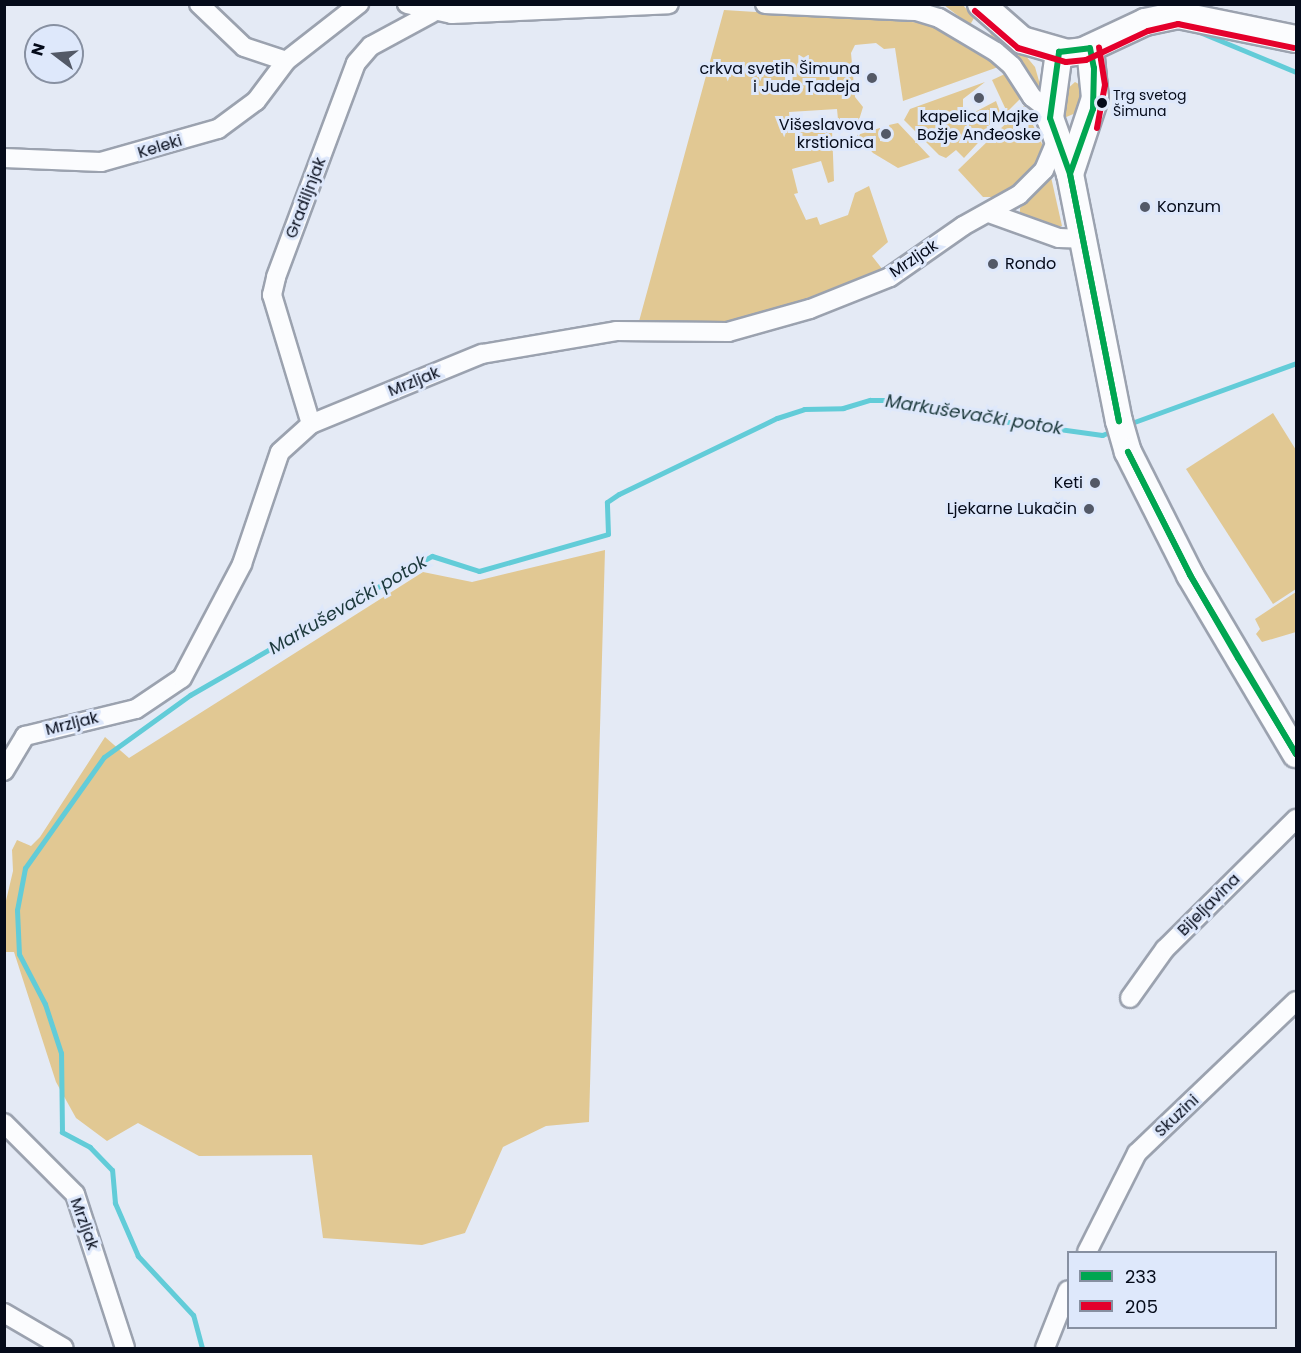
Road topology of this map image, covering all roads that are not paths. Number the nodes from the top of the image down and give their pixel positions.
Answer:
1 (199, 4) edge
2 (359, 4) edge
3 (407, 4) edge
4 (669, 4) edge
5 (765, 4) edge
6 (981, 4) edge
7 (432, 13) junction
8 (1296, 39) edge
9 (1090, 48) junction
10 (1059, 52) junction
11 (285, 62) junction
12 (1053, 125) junction
13 (1088, 126) junction
14 (4, 158) edge
15 (1070, 174) junction
16 (989, 213) junction
17 (1084, 239) junction
18 (311, 424) junction
19 (1296, 754) edge
20 (4, 771) edge
21 (1296, 819) edge
22 (1130, 998) dead end
23 (1296, 1001) edge
24 (4, 1123) edge
25 (1088, 1251) edge
26 (1067, 1293) edge
27 (4, 1313) edge
28 (64, 1348) edge
29 (124, 1348) edge
30 (1045, 1348) edge

1 - 11 street
2 - 11 street, Keleki
3 - 7 street
4 - 7 street
5 - 12 street
6 - 10 main road
7 - 18 street, Gradiljnjak
8 - 9 main road
9 - 10 main road
9 - 13 main road
10 - 12 main road
11 - 14 street, Keleki
12 - 13 main road
12 - 15 main road
12 - 16 street, Mrzljak
13 - 15 main road
15 - 17 main road
16 - 17 street
16 - 18 street, Mrzljak
17 - 19 main road
18 - 20 street, Mrzljak
21 - 22 street, Bijeljavina
23 - 25 street, Skuzini
24 - 29 street, Mrzljak
26 - 30 street
27 - 28 street

